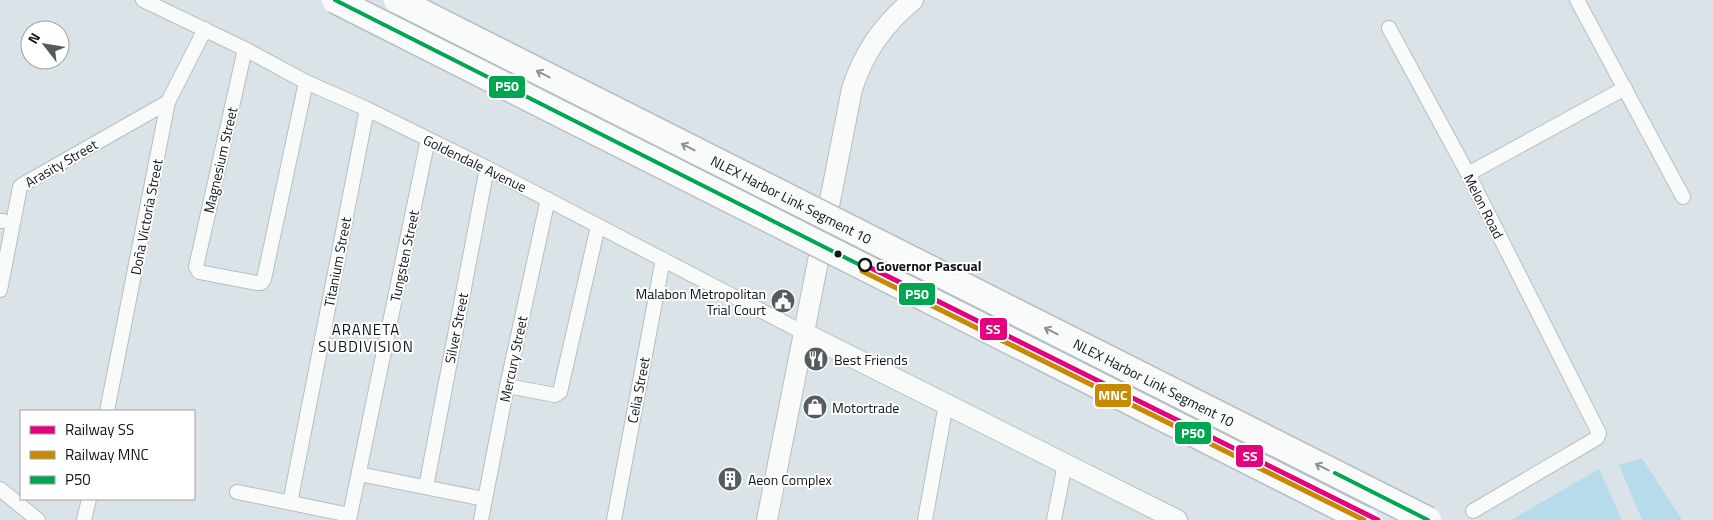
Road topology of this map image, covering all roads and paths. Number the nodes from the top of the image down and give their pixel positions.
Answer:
1 (143, 0) edge
2 (335, 0) edge
3 (397, 0) edge
4 (913, 0) edge
5 (1577, 0) edge
6 (1389, 28) dead end
7 (205, 29) junction
8 (245, 49) junction
9 (306, 82) junction
10 (1625, 88) junction
11 (168, 102) junction
12 (367, 109) junction
13 (428, 139) junction
14 (487, 168) junction
15 (1468, 174) junction
16 (1683, 197) dead end
17 (548, 199) junction
18 (598, 226) junction
19 (663, 259) junction
20 (0, 290) edge
21 (804, 333) junction
22 (507, 386) junction
23 (946, 404) junction
24 (107, 410) edge
25 (1065, 464) junction
26 (359, 474) junction
27 (426, 487) junction
28 (0, 489) edge
29 (237, 492) dead end
30 (484, 499) junction
31 (89, 500) edge
32 (290, 503) junction
33 (1473, 511) dead end
34 (350, 518) edge
35 (38, 520) edge
36 (84, 520) edge
37 (481, 520) edge
38 (614, 520) edge
39 (767, 520) edge
40 (925, 520) edge
41 (1054, 520) edge
42 (1177, 520) edge
43 (1365, 520) edge
44 (1428, 520) edge

1 - 7 street, Goldendale Avenue
2 - 43 highway, NLEX Harbor Link Segment 10, bridge
44 -> 3 highway, NLEX Harbor Link Segment 10, bridge
4 - 21 main road
5 - 10 street
6 - 15 street, Melon Road
7 - 8 street, Goldendale Avenue
7 - 11 street, Doña Victoria Street
8 - 9 street, Goldendale Avenue
8 - 9 street, Magnesium Street
9 - 12 street, Goldendale Avenue
10 - 15 street
10 - 16 street
11 - 20 street, Arasity Street
11 - 24 street, Doña Victoria Street
12 - 13 street, Goldendale Avenue
12 - 32 street, Titanium Street
13 - 14 street, Goldendale Avenue
13 - 26 street, Tungsten Street
14 - 17 street, Goldendale Avenue
14 - 27 street, Silver Street
15 - 33 street, Melon Road
17 - 18 street, Goldendale Avenue
17 - 22 street, Mercury Street
18 - 19 street, Goldendale Avenue
18 - 22 street
19 - 21 street, Goldendale Avenue
19 - 38 street, Celia Street
21 - 23 main road
21 - 39 main road
22 - 30 street, Mercury Street
23 - 25 main road
23 - 40 street
25 - 41 street
25 - 42 main road
26 - 27 street
26 - 34 street, Tungsten Street
27 - 30 street
28 - 35 street
29 - 32 street
30 - 37 street, Mercury Street
31 - 36 street
32 - 34 street

